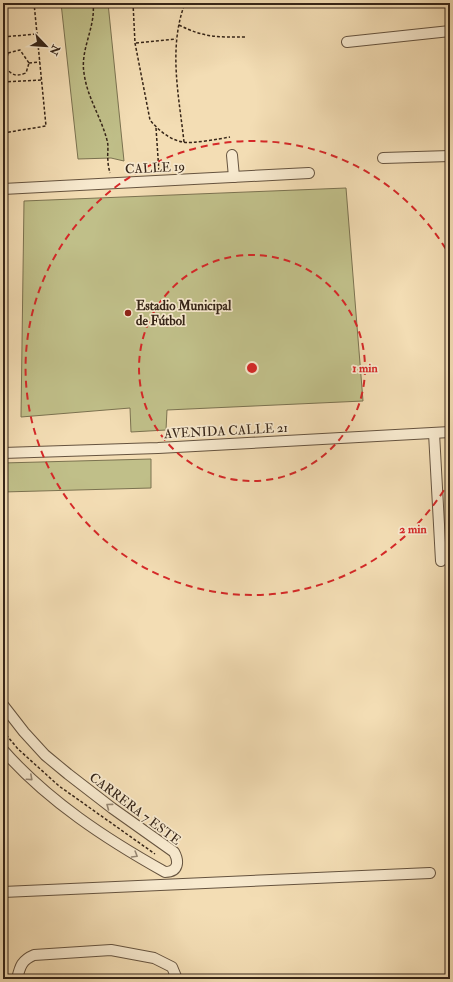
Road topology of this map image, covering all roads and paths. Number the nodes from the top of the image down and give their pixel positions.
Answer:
1 (34, 3) edge
2 (93, 3) edge
3 (133, 3) edge
4 (185, 3) edge
5 (179, 25) junction
6 (450, 31) edge
7 (37, 34) junction
8 (3, 37) edge
9 (246, 37) dead end
10 (176, 39) junction
11 (347, 42) dead end
12 (135, 43) junction
13 (3, 46) edge
14 (8, 53) junction
15 (40, 62) junction
16 (28, 63) junction
17 (41, 80) junction
18 (3, 82) edge
19 (3, 106) edge
20 (156, 128) junction
21 (3, 133) edge
22 (6, 133) junction
23 (230, 137) dead end
24 (184, 142) junction
25 (232, 154) dead end
26 (450, 156) edge
27 (383, 158) dead end
28 (309, 173) dead end
29 (234, 177) junction
30 (160, 181) junction
31 (112, 183) junction
32 (3, 189) edge
33 (450, 432) edge
34 (434, 433) junction
35 (3, 453) edge
36 (441, 561) dead end
37 (3, 705) edge
38 (3, 731) edge
39 (3, 750) edge
40 (157, 855) dead end
41 (430, 873) dead end
42 (3, 892) edge
43 (17, 979) edge
44 (177, 979) edge

1 - 7 path
2 - 31 path
3 - 12 path
4 - 5 path
5 - 9 path
5 - 10 path
6 - 11 street
7 - 8 path
7 - 15 path
10 - 12 path
10 - 24 path
12 - 20 path
13 - 14 path
14 - 16 path
14 - 16 path
15 - 16 path
15 - 17 path
17 - 18 path
17 - 22 path
19 - 22 path
20 - 24 path
20 - 30 path
21 - 22 path
23 - 24 path
25 - 29 street
26 - 27 street
28 - 29 street, CALLE 19
29 - 30 street, CALLE 19
30 - 31 street, CALLE 19
31 - 32 street, CALLE 19
33 - 34 street, AVENIDA CALLE 21
34 - 35 street, AVENIDA CALLE 21
34 - 36 street
39 -> 37 street, CARRERA 7 ESTE
38 - 40 path
41 - 42 street
43 - 44 street

